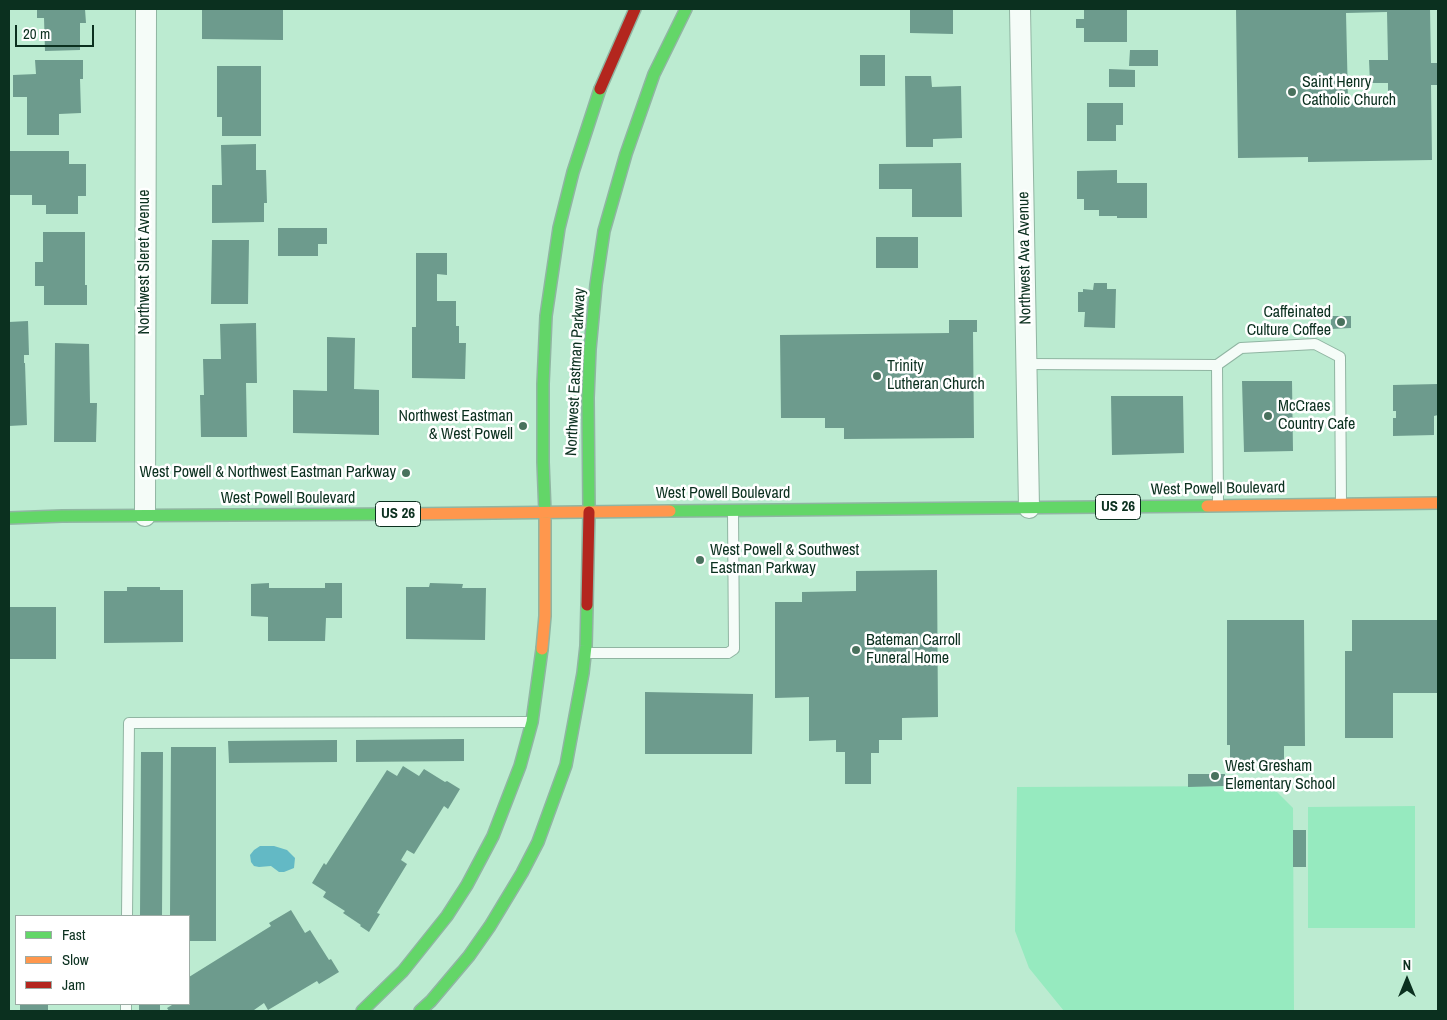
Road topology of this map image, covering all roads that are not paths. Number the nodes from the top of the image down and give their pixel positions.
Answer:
1 (146, 9) edge
2 (635, 9) edge
3 (686, 9) edge
4 (1020, 9) edge
5 (1027, 364) junction
6 (1217, 365) junction
7 (1438, 503) edge
8 (1341, 504) junction
9 (1218, 506) junction
10 (1030, 508) junction
11 (733, 510) junction
12 (589, 512) junction
13 (545, 513) junction
14 (145, 516) junction
15 (9, 518) edge
16 (586, 652) junction
17 (532, 722) junction
18 (127, 915) edge
19 (362, 1011) edge
20 (420, 1011) edge

1 - 14 street, Northwest Sleret Avenue
2 - 13 main road, Northwest Eastman Parkway
3 - 12 main road, Northwest Eastman Parkway
4 - 5 street, Northwest Ava Avenue
5 - 6 lane
5 - 10 street, Northwest Ava Avenue
6 - 8 lane
6 - 9 lane
7 - 8 main road, West Powell Boulevard / US 26
8 - 9 main road, West Powell Boulevard / US 26
9 - 10 main road, West Powell Boulevard / US 26
10 - 11 main road, West Powell Boulevard / US 26
11 - 12 main road, West Powell Boulevard / US 26
11 - 16 lane
12 - 13 main road, West Powell Boulevard / US 26
12 - 16 main road, Northwest Eastman Parkway
13 - 14 main road, West Powell Boulevard / US 26
13 - 17 main road, Northwest Eastman Parkway
14 - 15 main road, West Powell Boulevard / US 26
16 - 20 main road, Northwest Eastman Parkway
17 - 18 lane
17 - 19 main road, Northwest Eastman Parkway

